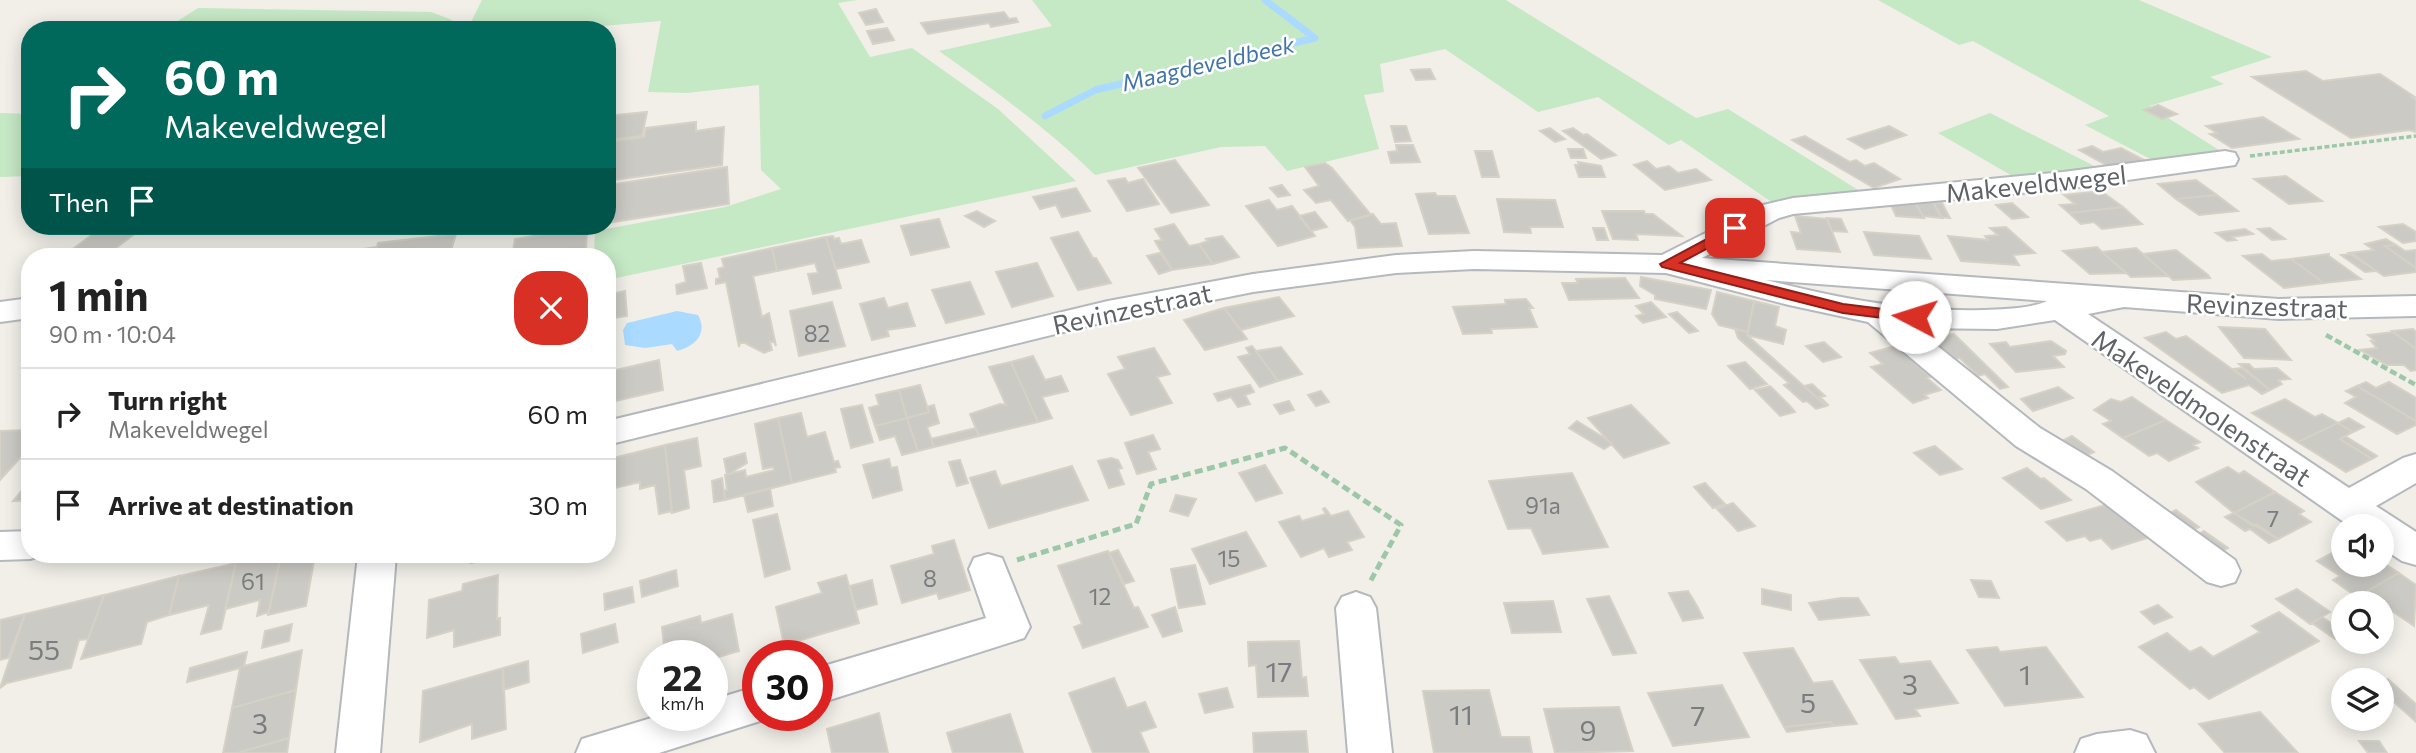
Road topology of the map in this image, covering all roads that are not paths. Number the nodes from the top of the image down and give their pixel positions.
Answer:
1 (2225, 159) road end
2 (1667, 264) junction
3 (2118, 299) junction
4 (2416, 306) edge
5 (2058, 308) junction
6 (21, 309) edge
7 (0, 312) edge
8 (1878, 314) junction
9 (616, 431) edge
10 (2416, 467) edge
11 (2347, 506) junction
12 (2359, 514) edge
13 (2394, 537) edge
14 (21, 545) edge
15 (0, 546) edge
16 (2416, 551) edge
17 (376, 563) edge
18 (988, 569) road end
19 (2221, 571) dead end
20 (1356, 608) road end
21 (833, 681) edge
22 (742, 709) edge
23 (358, 753) edge
24 (598, 753) edge
25 (1370, 753) edge

1 - 2 street, Makeveldwegel
2 - 3 street, Revinzestraat
2 - 8 street, Revinzestraat
2 - 9 street, Revinzestraat
3 - 4 street, Revinzestraat
3 - 5 street, Revinzestraat
5 - 8 street, Revinzestraat
5 - 11 street, Makeveldmolenstraat
6 - 7 street
8 - 19 street
10 - 11 street
11 - 12 street, Makeveldmolenstraat
13 - 16 street, Makeveldmolenstraat
14 - 15 street
17 - 23 street
18 - 21 street
20 - 25 street
22 - 24 street

